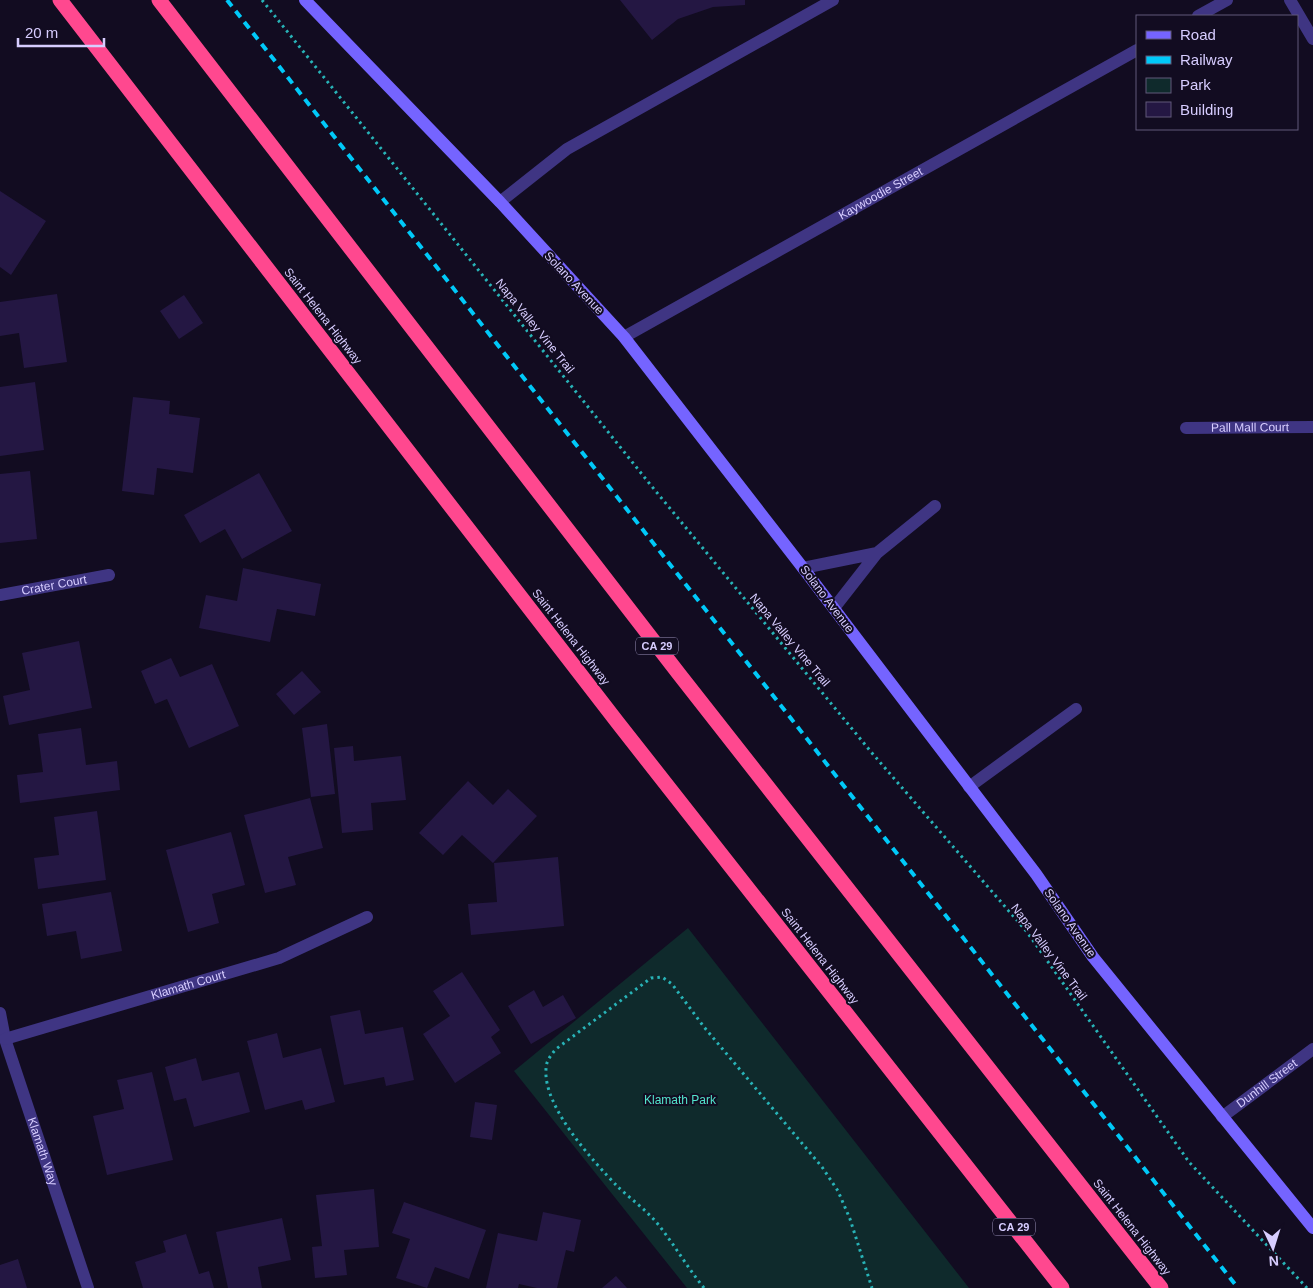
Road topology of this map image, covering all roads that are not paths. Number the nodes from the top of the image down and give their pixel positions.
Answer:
1 (60, 0) edge
2 (159, 0) edge
3 (306, 0) edge
4 (833, 0) edge
5 (1227, 0) edge
6 (1290, 0) edge
7 (1200, 15) edge
8 (1313, 39) edge
9 (1136, 51) edge
10 (500, 202) junction
11 (624, 337) junction
12 (1313, 427) edge
13 (1186, 428) dead end
14 (935, 506) dead end
15 (877, 552) junction
16 (803, 568) junction
17 (109, 576) dead end
18 (0, 595) edge
19 (834, 608) junction
20 (1076, 709) dead end
21 (969, 787) junction
22 (367, 917) dead end
23 (0, 1014) edge
24 (5, 1039) junction
25 (1313, 1049) edge
26 (1222, 1117) junction
27 (1313, 1228) edge
28 (88, 1288) edge
29 (1062, 1288) edge
30 (1161, 1288) edge

1 - 29 highway, Saint Helena Highway / CA 29
2 - 30 highway, Saint Helena Highway / CA 29
3 - 10 street, Solano Avenue
4 - 10 street
5 - 7 street
6 - 8 street
9 - 11 street, Kaywoodie Street
10 - 11 street, Solano Avenue
11 - 16 street, Solano Avenue
12 - 13 street, Pall Mall Court
14 - 15 street
15 - 16 street
15 - 19 street
16 - 19 street, Solano Avenue
17 - 18 street, Crater Court
19 - 21 street, Solano Avenue
20 - 21 street
21 - 26 street, Solano Avenue
22 - 24 street, Klamath Court
23 - 24 street, Klamath Way
24 - 28 street, Klamath Way
25 - 26 street, Dunhill Street
26 - 27 street, Solano Avenue

